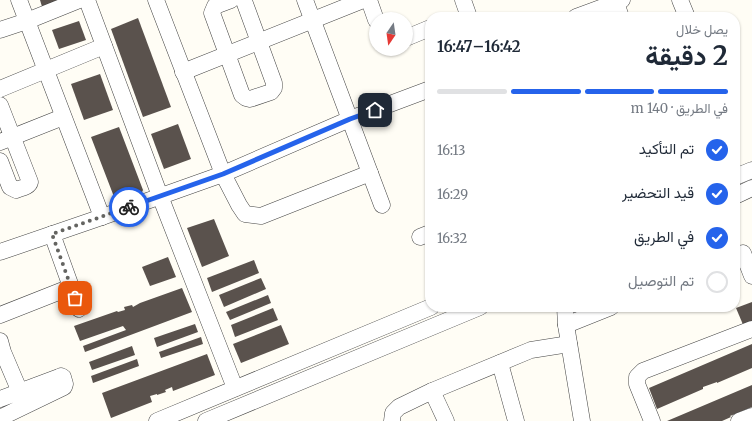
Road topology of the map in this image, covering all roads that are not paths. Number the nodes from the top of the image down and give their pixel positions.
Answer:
1 (19, 0) edge
2 (79, 0) edge
3 (87, 0) edge
4 (156, 0) edge
5 (231, 0) edge
6 (243, 0) edge
7 (305, 0) edge
8 (364, 0) edge
9 (369, 0) edge
10 (680, 0) edge
11 (617, 1) edge
12 (373, 12) edge
13 (589, 12) edge
14 (620, 12) edge
15 (685, 12) edge
16 (312, 20) junction
17 (27, 21) junction
18 (0, 30) edge
19 (425, 30) edge
20 (413, 35) edge
21 (258, 42) junction
22 (104, 46) junction
23 (227, 54) junction
24 (46, 70) junction
25 (184, 72) junction
26 (0, 89) edge
27 (425, 94) edge
28 (0, 105) edge
29 (63, 117) junction
30 (350, 119) junction
31 (6, 140) edge
32 (0, 161) edge
33 (752, 170) edge
34 (370, 173) junction
35 (223, 174) junction
36 (740, 175) edge
37 (752, 188) edge
38 (740, 194) edge
39 (160, 196) junction
40 (382, 205) dead end
41 (102, 217) junction
42 (52, 234) junction
43 (0, 252) edge
44 (743, 253) edge
45 (752, 276) edge
46 (71, 287) junction
47 (79, 309) dead end
48 (425, 309) edge
49 (468, 312) edge
50 (565, 312) edge
51 (598, 312) edge
52 (0, 315) edge
53 (566, 325) junction
54 (752, 329) edge
55 (0, 341) edge
56 (569, 344) junction
57 (500, 362) junction
58 (235, 388) junction
59 (432, 391) junction
60 (20, 392) junction
61 (0, 399) edge
62 (752, 416) edge
63 (0, 418) edge
64 (157, 421) edge
65 (206, 421) edge
66 (392, 421) edge
67 (446, 421) edge
68 (516, 421) edge
69 (582, 421) edge
70 (652, 421) edge
71 (739, 421) edge

1 - 17 street
2 - 17 street
3 - 22 street
4 - 25 street
5 - 23 street
6 - 21 street
7 - 16 street
8 - 16 street
9 - 12 street
10 - 15 street
11 - 13 street
11 - 14 street
16 - 21 street
16 - 30 street
17 - 18 street
17 - 24 street
19 - 20 street
21 - 23 street
21 - 23 street
22 - 24 street
22 - 39 street
23 - 25 street
24 - 26 street
24 - 29 street
25 - 35 street
27 - 30 street
28 - 31 street
29 - 31 street
29 - 41 street
30 - 34 street
30 - 35 street
31 - 32 street
33 - 36 street
34 - 35 street
34 - 40 street
35 - 39 street
37 - 38 street
39 - 41 street
39 - 58 street
41 - 42 street
42 - 43 street
42 - 46 street
44 - 45 street
46 - 47 street
46 - 52 street
48 - 58 street
49 - 65 street
50 - 53 street
51 - 53 street
53 - 56 street
54 - 70 street
55 - 60 street
56 - 57 street
56 - 69 street
57 - 59 street
57 - 68 street
58 - 64 street
59 - 66 street
59 - 67 street
60 - 61 street
60 - 63 street
62 - 71 street

